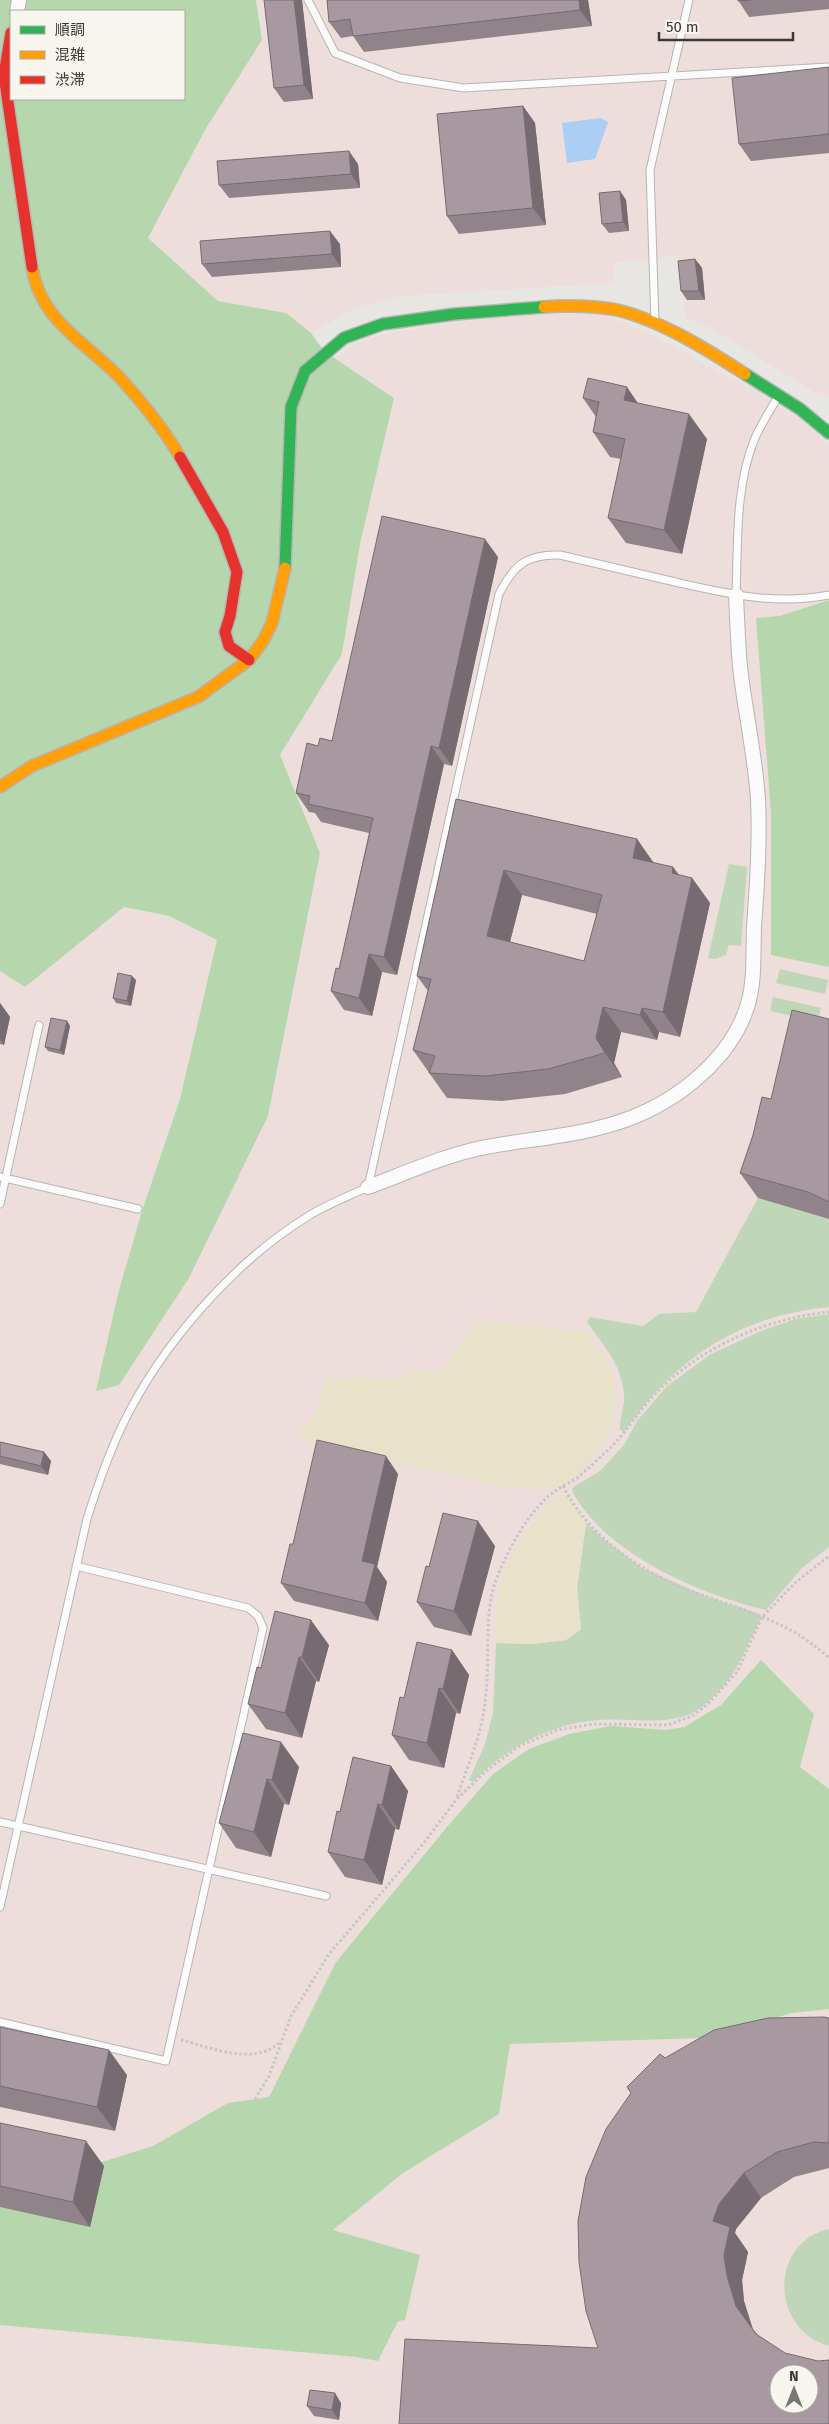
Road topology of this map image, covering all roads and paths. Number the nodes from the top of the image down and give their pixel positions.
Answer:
1 (308, 0) edge
2 (689, 0) edge
3 (10, 39) edge
4 (829, 66) edge
5 (671, 77) junction
6 (655, 324) junction
7 (779, 395) junction
8 (829, 433) edge
9 (736, 595) junction
10 (829, 595) edge
11 (249, 660) junction
12 (0, 787) edge
13 (39, 1025) dead end
14 (3, 1178) edge
15 (368, 1187) junction
16 (0, 1204) edge
17 (138, 1209) dead end
18 (829, 1312) edge
19 (563, 1486) junction
20 (829, 1556) edge
21 (76, 1566) junction
22 (764, 1616) junction
23 (829, 1658) edge
24 (456, 1800) junction
25 (0, 1822) edge
26 (18, 1826) junction
27 (208, 1868) junction
28 (326, 1896) dead end
29 (0, 1907) edge
30 (0, 2022) edge
31 (170, 2037) junction
32 (282, 2040) junction
33 (255, 2099) dead end

1 - 5 lane
2 - 5 lane
3 - 11 street
4 - 5 lane
5 - 6 lane
6 - 7 street
6 - 11 street
7 - 8 street
7 - 9 lane
9 - 10 lane
9 - 15 street
9 - 15 lane
11 - 12 street
13 - 14 lane
14 - 16 lane
14 - 17 lane
15 - 21 lane
18 - 19 path
19 - 22 path
19 - 24 path
20 - 22 path
21 - 26 lane
21 - 27 lane
22 - 23 path
22 - 24 path
24 - 32 path
25 - 26 lane
26 - 27 lane
26 - 29 lane
27 - 28 lane
27 - 31 lane
30 - 31 lane
31 - 32 path
32 - 33 path

